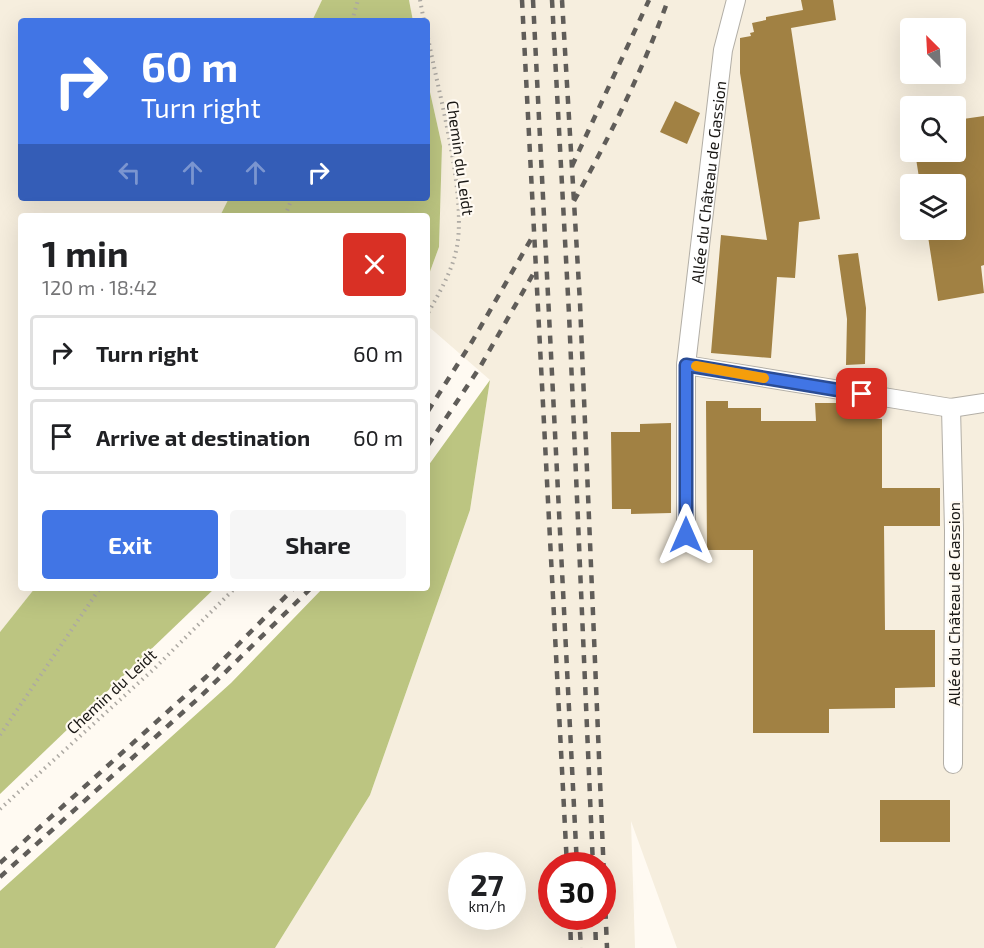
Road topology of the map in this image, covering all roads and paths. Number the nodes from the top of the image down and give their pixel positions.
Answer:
1 (358, 0) edge
2 (420, 0) edge
3 (736, 0) edge
4 (353, 18) edge
5 (423, 18) edge
6 (430, 48) edge
7 (430, 309) edge
8 (686, 365) junction
9 (984, 403) edge
10 (951, 408) junction
11 (686, 535) dead end
12 (98, 591) edge
13 (232, 591) edge
14 (0, 735) edge
15 (953, 764) dead end
16 (0, 809) edge

1 - 4 path
2 - 5 path
3 - 8 street, Allée du Château de Gassion
6 - 7 path, Chemin du Leidt
8 - 10 street
8 - 11 street, Allée du Château de Gassion
9 - 10 street
10 - 15 street, Allée du Château de Gassion
12 - 14 path
13 - 16 path, Chemin du Leidt

